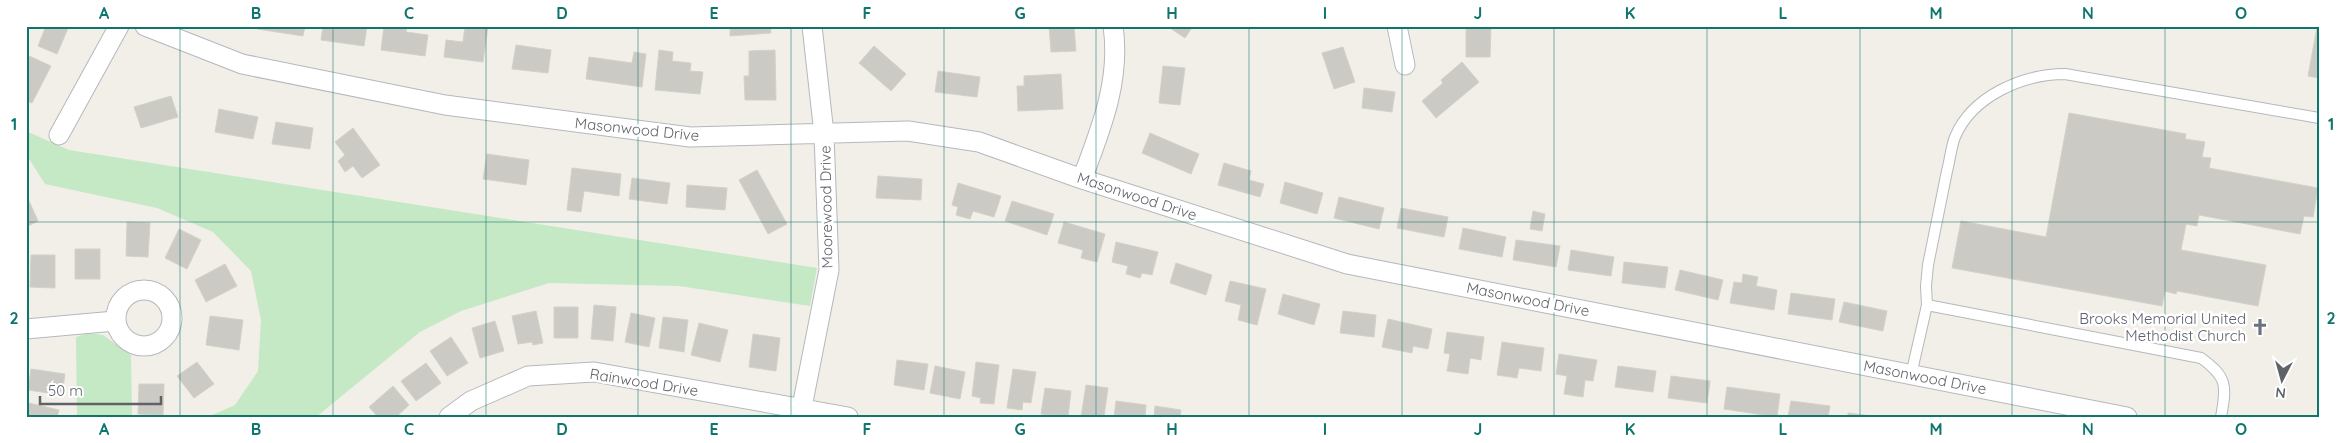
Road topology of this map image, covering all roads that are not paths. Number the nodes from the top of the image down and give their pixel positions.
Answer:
1 (119, 26) edge
2 (145, 26) edge
3 (812, 26) edge
4 (1113, 26) edge
5 (1397, 26) edge
6 (1405, 65) dead end
7 (2319, 118) edge
8 (824, 134) junction
9 (59, 135) dead end
10 (1082, 179) junction
11 (1927, 305) junction
12 (115, 321) dead end
13 (26, 329) edge
14 (1911, 374) junction
15 (2063, 411) edge
16 (801, 412) edge
17 (449, 417) edge
18 (848, 417) edge
19 (2126, 417) edge
20 (2221, 417) edge

1 - 9 street
2 - 8 street, Masonwood Drive
3 - 8 street, Moorewood Drive
4 - 10 street
5 - 6 street
7 - 11 lane
8 - 10 street, Masonwood Drive
8 - 16 street, Moorewood Drive
10 - 14 street, Masonwood Drive
11 - 14 lane
11 - 20 lane
12 - 13 street
14 - 15 street, Masonwood Drive
15 - 19 street, Masonwood Drive
16 - 17 street, Rainwood Drive
16 - 18 street, Rainwood Drive

